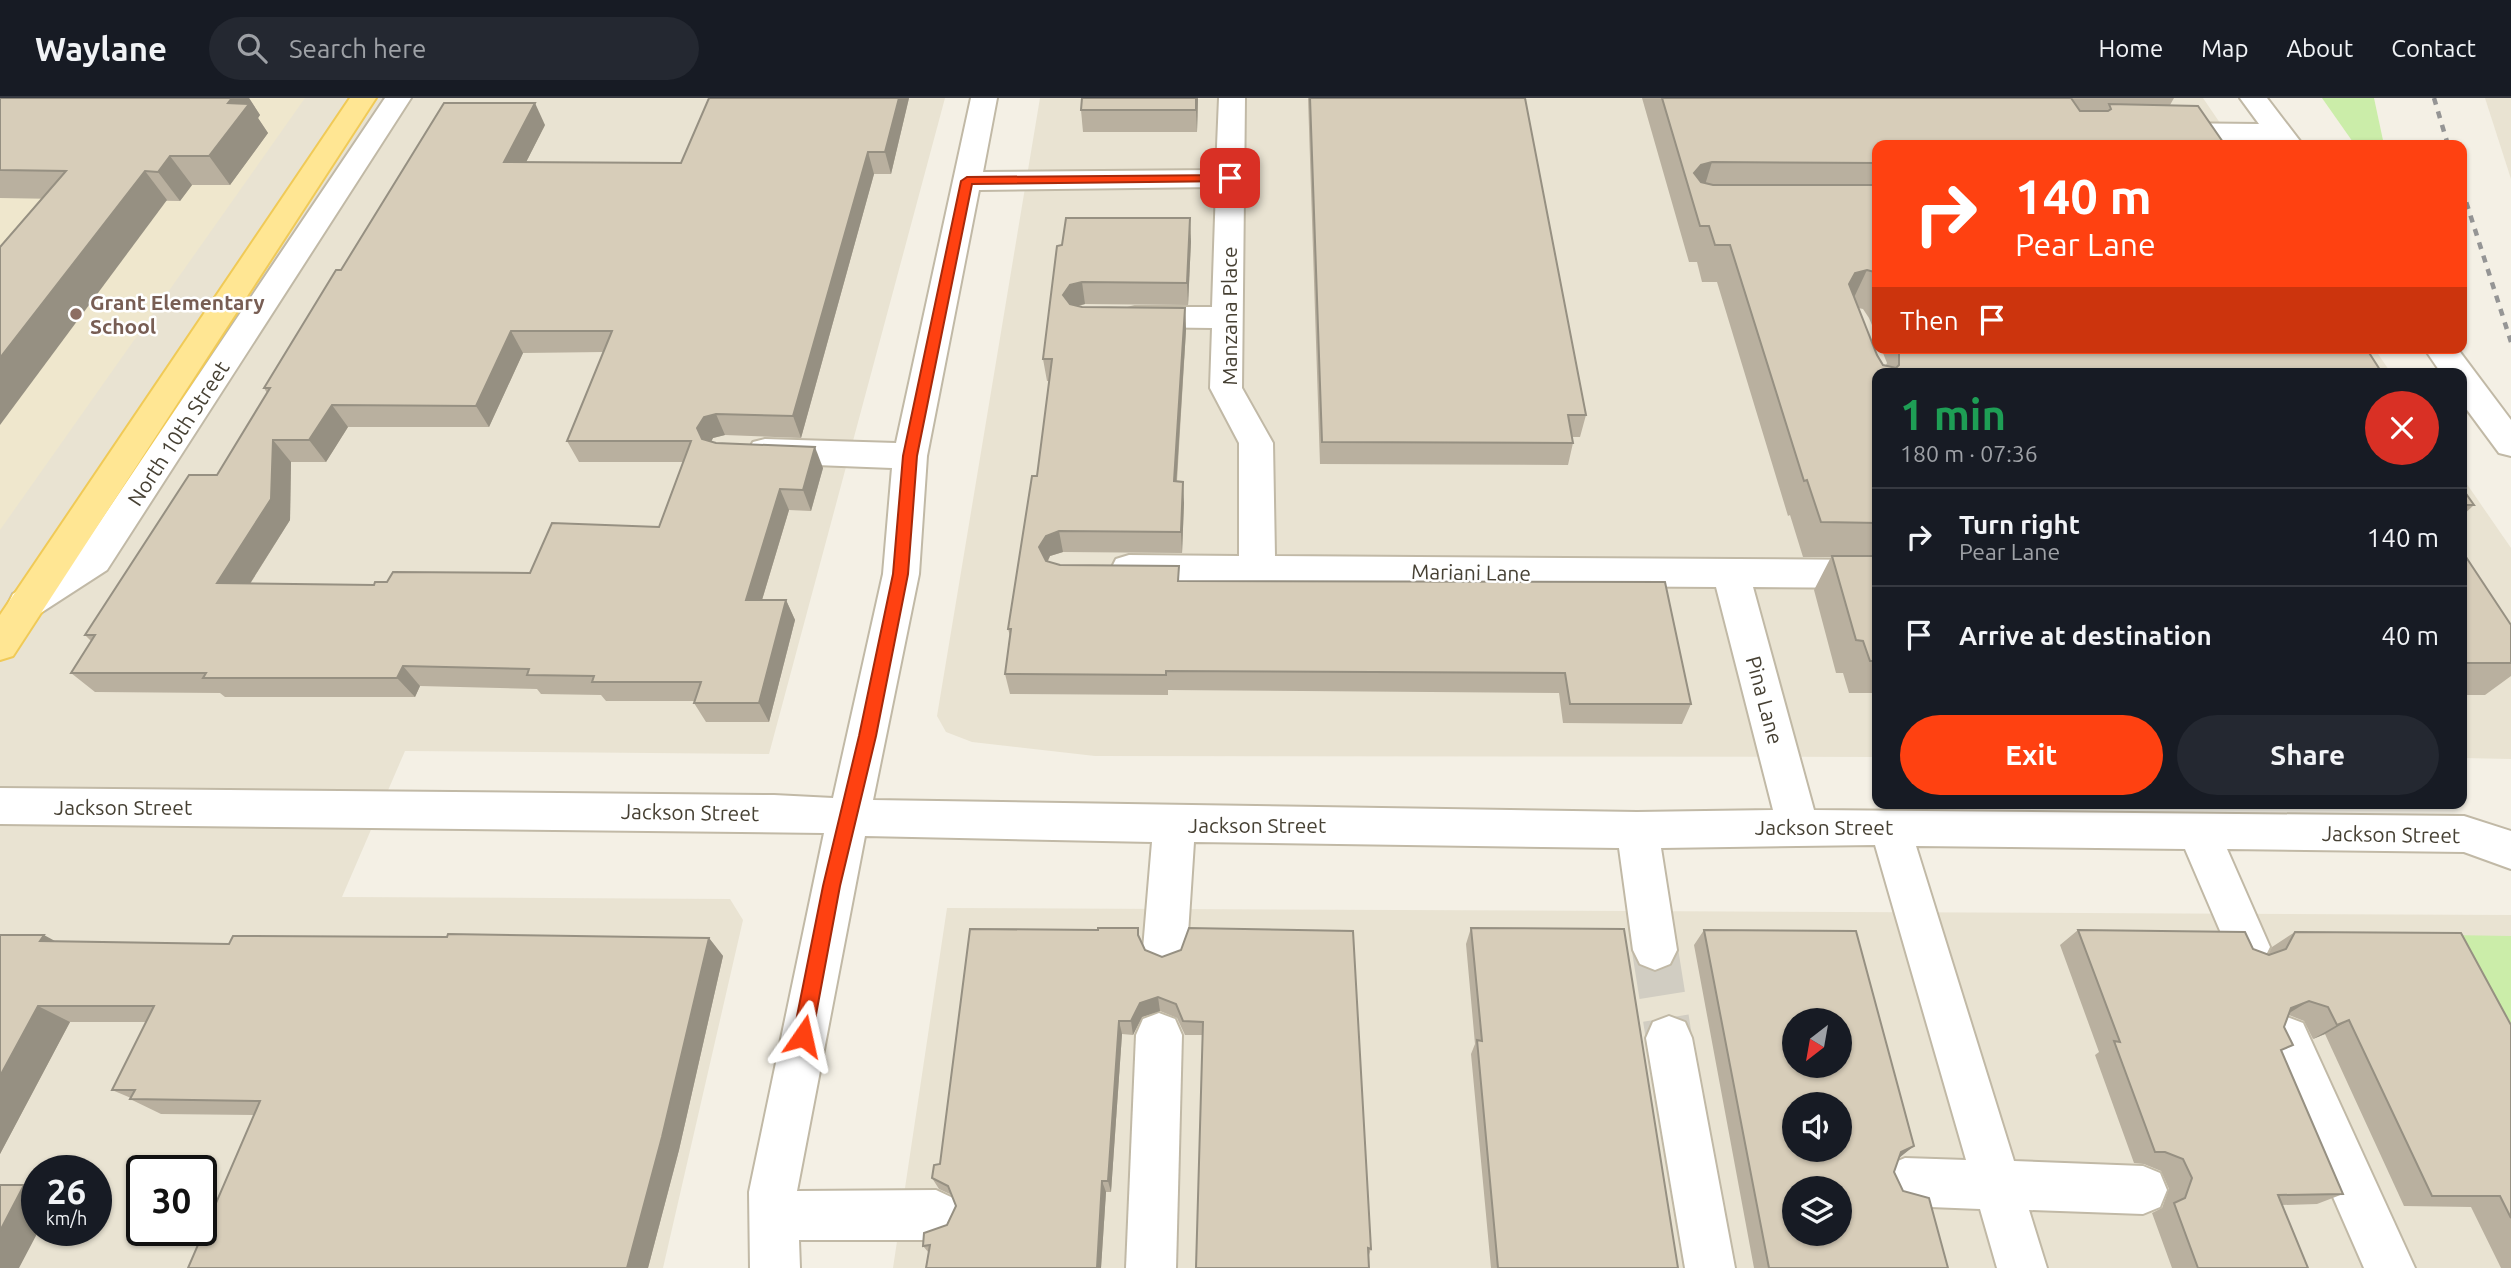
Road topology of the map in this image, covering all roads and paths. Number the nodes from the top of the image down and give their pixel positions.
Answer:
1 (363, 98) edge
2 (398, 98) edge
3 (984, 98) edge
4 (1232, 98) edge
5 (2253, 98) edge
6 (2131, 130) edge
7 (2284, 139) edge
8 (1230, 178) junction
9 (967, 181) junction
10 (1111, 317) edge
11 (1227, 318) junction
12 (2467, 386) edge
13 (2511, 444) edge
14 (740, 451) edge
15 (910, 456) junction
16 (1090, 569) edge
17 (1257, 569) junction
18 (1731, 574) junction
19 (1872, 574) edge
20 (26, 604) junction
21 (0, 645) edge
22 (0, 806) edge
23 (847, 817) junction
24 (1174, 824) junction
25 (1798, 826) junction
26 (1890, 827) junction
27 (1637, 830) junction
28 (2198, 830) junction
29 (2511, 850) edge
30 (2248, 947) edge
31 (1165, 949) dead end
32 (1655, 950) tunnel mouth
33 (1159, 1035) dead end
34 (1669, 1038) tunnel mouth
35 (2287, 1039) edge
36 (1905, 1182) dead end
37 (1997, 1185) junction
38 (2143, 1190) dead end
39 (936, 1215) dead end
40 (773, 1216) junction
41 (775, 1268) edge
42 (1151, 1268) edge
43 (1710, 1268) edge
44 (2022, 1268) edge
45 (2389, 1268) edge

1 - 20 main road, North 10th Street
2 - 20 street, North 10th Street
3 - 9 street
4 - 8 street, Manzana Place
5 - 7 street
6 - 7 street
8 - 9 street
8 - 11 street, Manzana Place
9 - 15 street
10 - 11 street
11 - 17 street, Manzana Place
12 - 13 street
14 - 15 street
15 - 23 street
16 - 17 street, Mariani Lane
17 - 18 street, Mariani Lane
18 - 19 street, Mariani Lane
18 - 25 street, Pina Lane
20 - 21 main road, North 10th Street
22 - 23 street, Jackson Street
23 - 24 street, Jackson Street
23 - 40 street
24 - 27 street, Jackson Street
24 - 31 street
25 - 26 street, Jackson Street
25 - 27 street, Jackson Street
26 - 28 street, Jackson Street
26 - 37 street
27 - 32 street
28 - 29 street, Jackson Street
28 - 30 street
33 - 42 street
34 - 43 street
35 - 45 street
36 - 37 street
37 - 38 street
37 - 44 street
39 - 40 street
40 - 41 street

